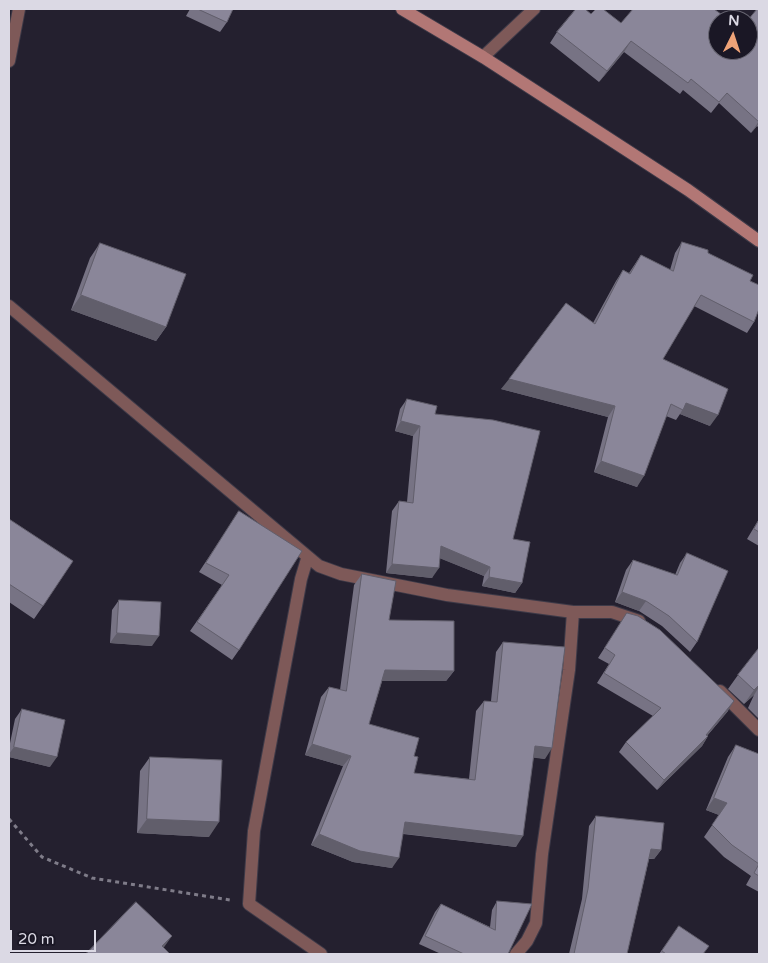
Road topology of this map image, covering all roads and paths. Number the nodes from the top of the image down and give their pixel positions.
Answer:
1 (19, 9) edge
2 (402, 9) edge
3 (534, 9) edge
4 (483, 57) junction
5 (9, 61) edge
6 (759, 242) edge
7 (9, 306) edge
8 (308, 559) junction
9 (573, 612) junction
10 (650, 628) edge
11 (709, 682) edge
12 (759, 730) edge
13 (9, 819) edge
14 (249, 904) junction
15 (321, 954) edge
16 (516, 954) edge

1 - 5 street
2 - 4 street
3 - 4 street
4 - 6 street
7 - 8 street
8 - 9 street
8 - 14 street
9 - 10 street
9 - 16 street
11 - 12 street
13 - 14 path
14 - 15 street

